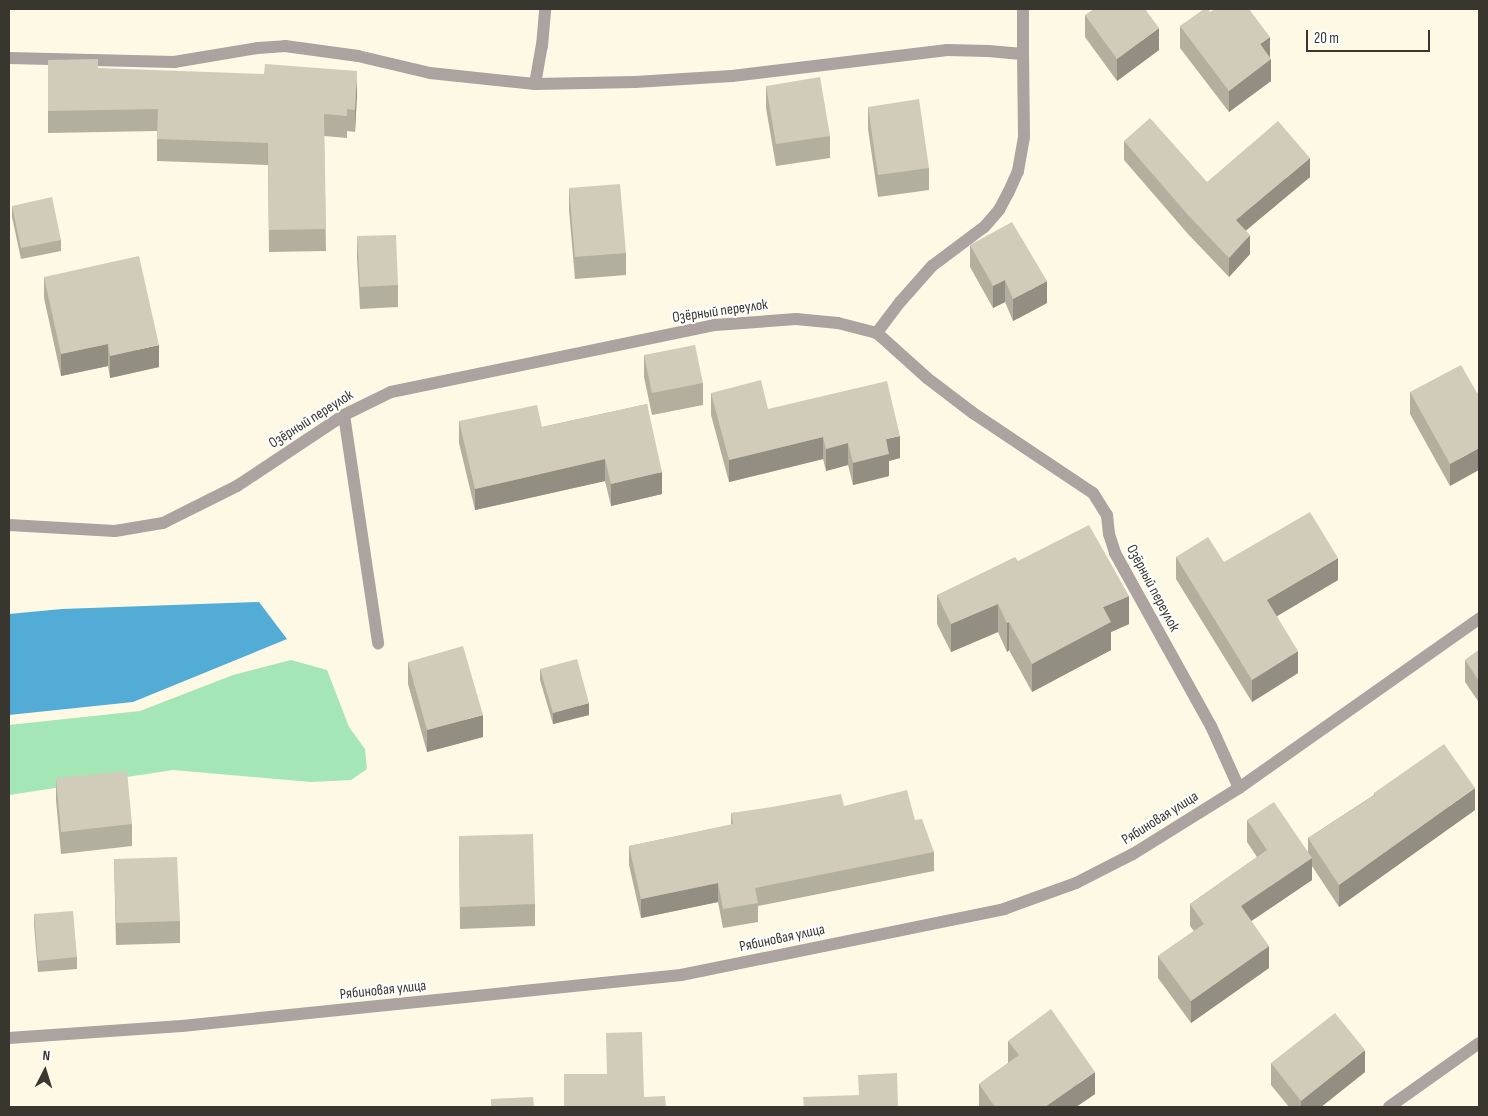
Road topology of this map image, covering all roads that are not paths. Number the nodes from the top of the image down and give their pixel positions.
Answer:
1 (545, 9) edge
2 (1023, 9) edge
3 (1023, 54) junction
4 (9, 58) edge
5 (535, 84) junction
6 (877, 333) junction
7 (344, 415) junction
8 (9, 526) edge
9 (1479, 619) edge
10 (378, 643) dead end
11 (1239, 788) junction
12 (9, 1038) edge
13 (1479, 1043) edge
14 (1389, 1107) edge

1 - 5 street
2 - 3 street
3 - 5 street
3 - 6 street
4 - 5 street
6 - 7 street, Озёрный переулок
6 - 11 street, Озёрный переулок
7 - 8 street, Озёрный переулок
7 - 10 street
9 - 11 street, Рябиновая улица
11 - 12 street, Рябиновая улица
13 - 14 street

